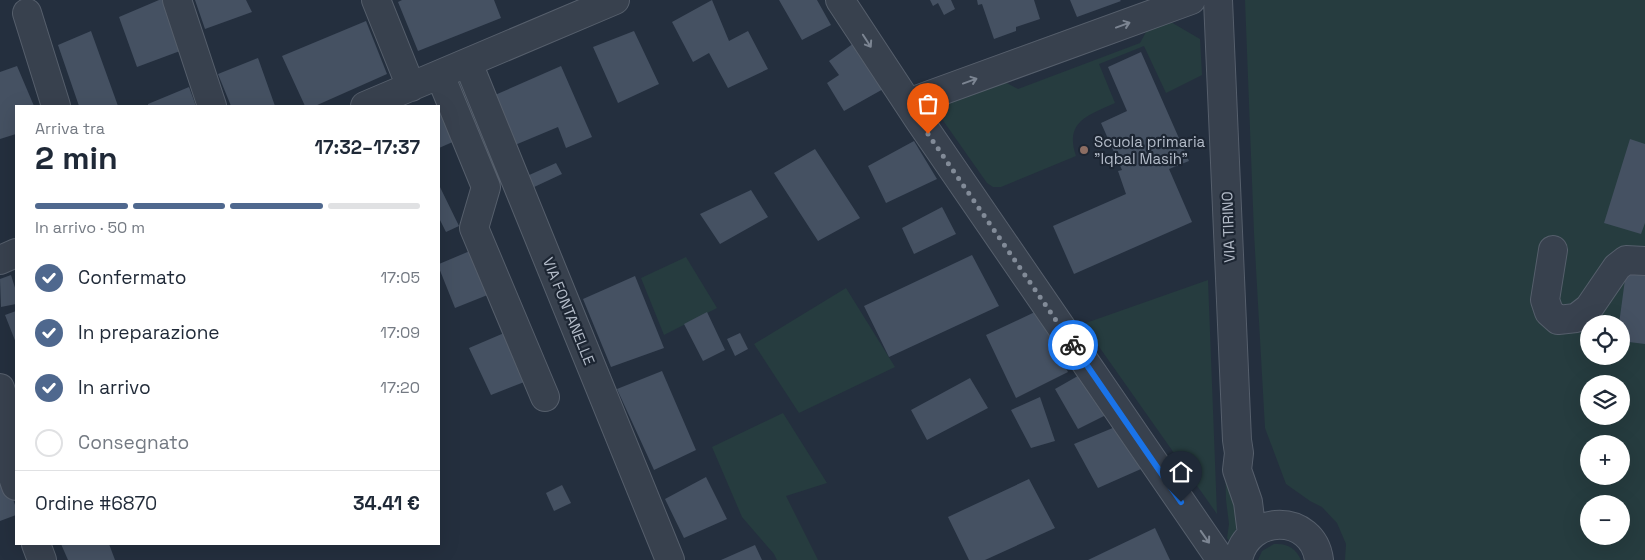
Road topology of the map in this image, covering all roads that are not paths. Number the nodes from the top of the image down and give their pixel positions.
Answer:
1 (177, 0) edge
2 (376, 0) edge
3 (615, 0) edge
4 (840, 0) edge
5 (1191, 0) edge
6 (1218, 0) edge
7 (27, 13) dead end
8 (468, 63) junction
9 (440, 75) junction
10 (411, 87) junction
11 (908, 103) junction
12 (56, 105) edge
13 (212, 105) edge
14 (367, 105) edge
15 (1553, 250) dead end
16 (1645, 261) edge
17 (0, 388) edge
18 (544, 397) dead end
19 (15, 433) edge
20 (0, 440) edge
21 (1239, 453) junction
22 (15, 483) edge
23 (1283, 524) junction
24 (1252, 534) junction
25 (36, 545) edge
26 (42, 560) edge
27 (670, 560) edge
28 (1221, 560) edge
29 (1238, 560) edge
30 (1319, 560) edge

1 - 13 street
2 - 10 street
3 - 8 street
4 -> 11 street
11 -> 5 street
6 - 21 street, VIA TIRINO
7 - 12 street
8 - 9 street
8 - 27 street, VIA FONTANELLE
9 - 10 street
9 - 18 street
10 - 14 street
11 -> 28 street
15 - 16 street
17 - 19 street
20 - 22 street
21 - 23 street, VIA TIRINO
21 - 24 street, VIA TIRINO
23 - 24 street
23 - 30 street
24 - 29 street
25 - 26 street

